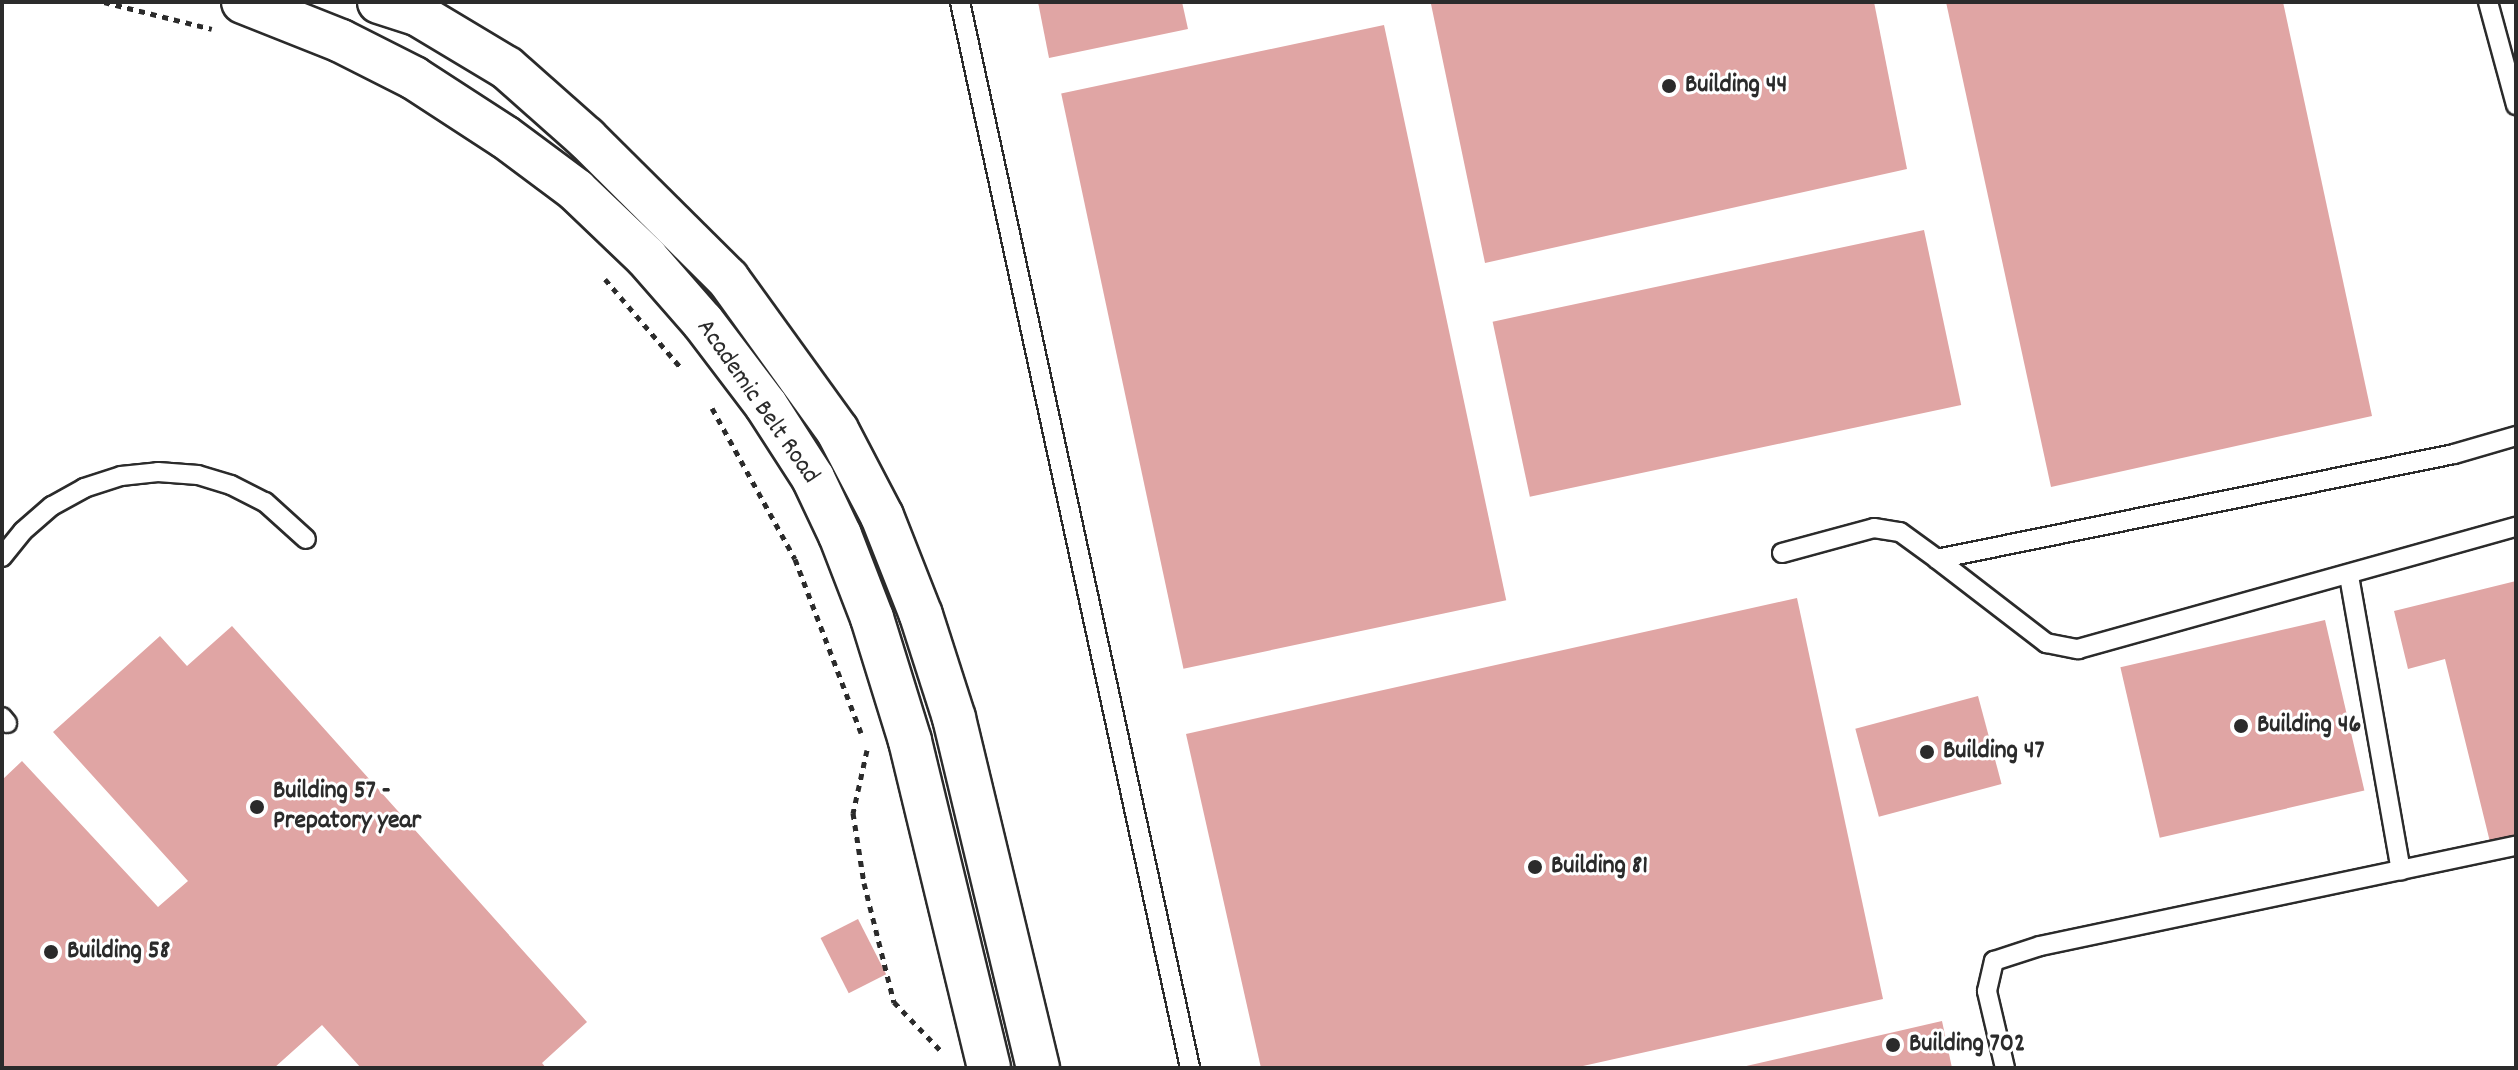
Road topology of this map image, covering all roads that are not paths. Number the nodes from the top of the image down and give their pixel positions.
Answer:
1 (379, 2) edge
2 (960, 2) edge
3 (2488, 2) edge
4 (233, 17) edge
5 (2516, 105) edge
6 (2516, 436) edge
7 (2516, 527) edge
8 (306, 539) dead end
9 (1782, 553) dead end
10 (2, 557) edge
11 (1937, 559) junction
12 (2349, 576) junction
13 (2516, 846) edge
14 (2401, 870) junction
15 (989, 1068) edge
16 (1038, 1068) edge
17 (1190, 1068) edge
18 (2005, 1068) edge

1 - 16 street, Academic Belt Road
2 - 17 lane
3 - 5 lane
4 - 15 street, Academic Belt Road
6 - 11 lane
7 - 12 lane
8 - 10 lane
9 - 11 lane
11 - 12 lane
12 - 14 lane
13 - 14 lane
14 - 18 lane

